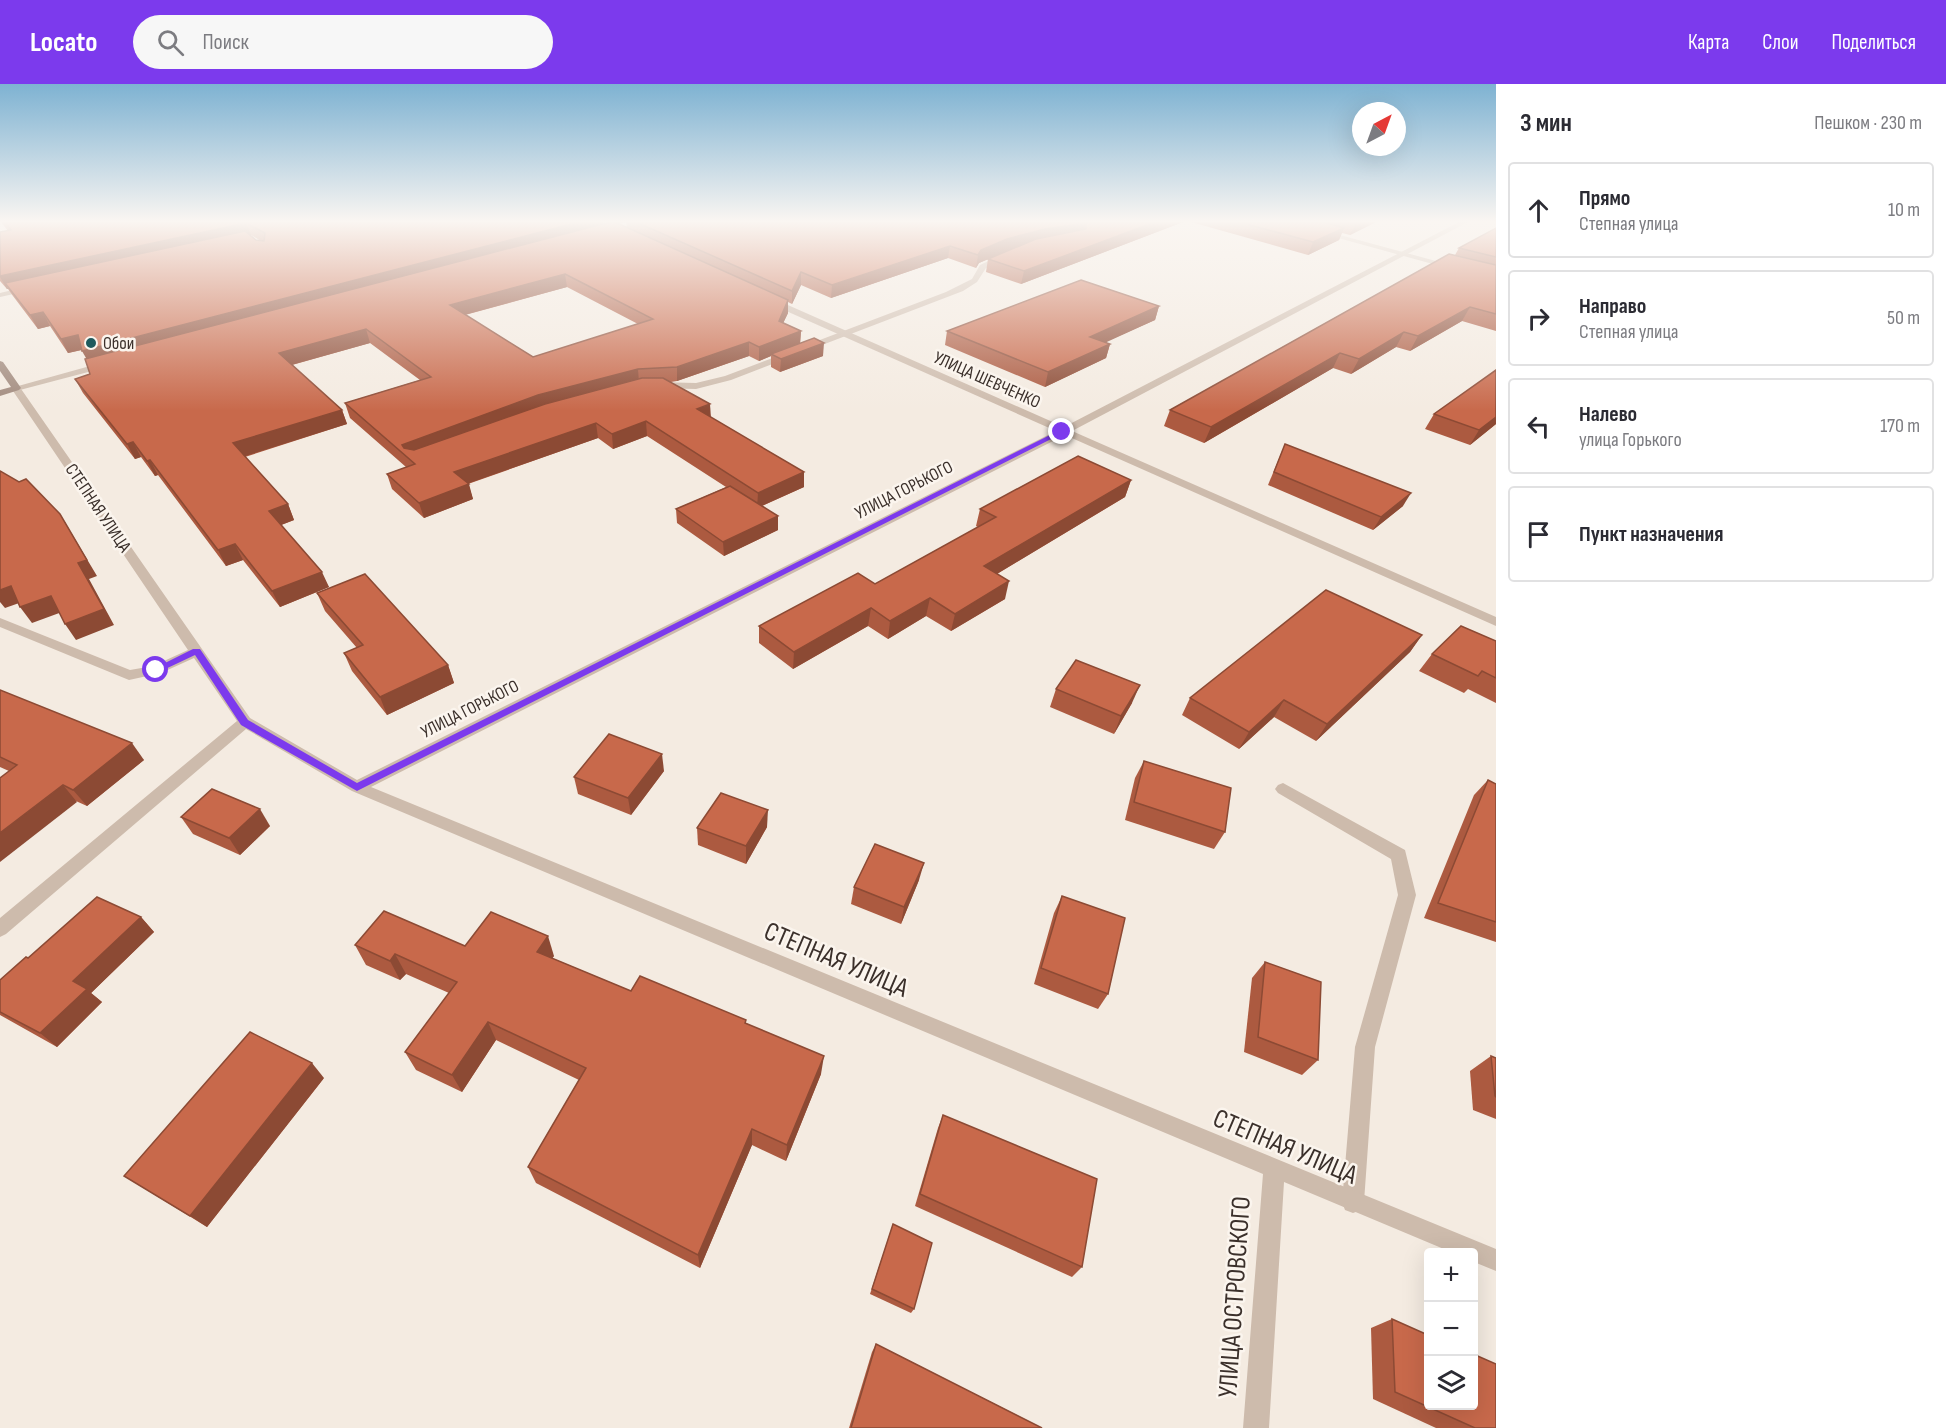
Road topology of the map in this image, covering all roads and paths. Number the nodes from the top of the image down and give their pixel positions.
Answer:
1 (968, 285) edge
2 (1346, 285) edge
3 (34, 287) edge
4 (755, 294) edge
5 (0, 295) edge
6 (842, 333) junction
7 (120, 360) edge
8 (0, 364) edge
9 (643, 387) edge
10 (8, 390) edge
11 (1062, 432) junction
12 (0, 622) edge
13 (1496, 622) edge
14 (196, 651) junction
15 (245, 722) junction
16 (357, 788) junction
17 (1283, 789) dead end
18 (0, 929) edge
19 (1275, 1170) junction
20 (1353, 1202) junction
21 (1496, 1260) edge
22 (1256, 1428) edge

1 - 6 street
2 - 11 street, УЛИЦА ГОРЬКОГО
3 - 5 street
4 - 6 street, УЛИЦА ШЕВЧЕНКО
6 - 9 street
6 - 11 street, УЛИЦА ШЕВЧЕНКО
7 - 10 street
8 - 10 main road, СТЕПНАЯ УЛИЦА
10 - 14 street, СТЕПНАЯ УЛИЦА
11 - 13 street, УЛИЦА ШЕВЧЕНКО
11 - 16 street, УЛИЦА ГОРЬКОГО
12 - 14 street
14 - 15 street, СТЕПНАЯ УЛИЦА
15 - 16 street, СТЕПНАЯ УЛИЦА
15 - 18 street
16 - 19 street, СТЕПНАЯ УЛИЦА
17 - 20 street
19 - 20 street, СТЕПНАЯ УЛИЦА
19 - 22 street, УЛИЦА ОСТРОВСКОГО
20 - 21 street, СТЕПНАЯ УЛИЦА

